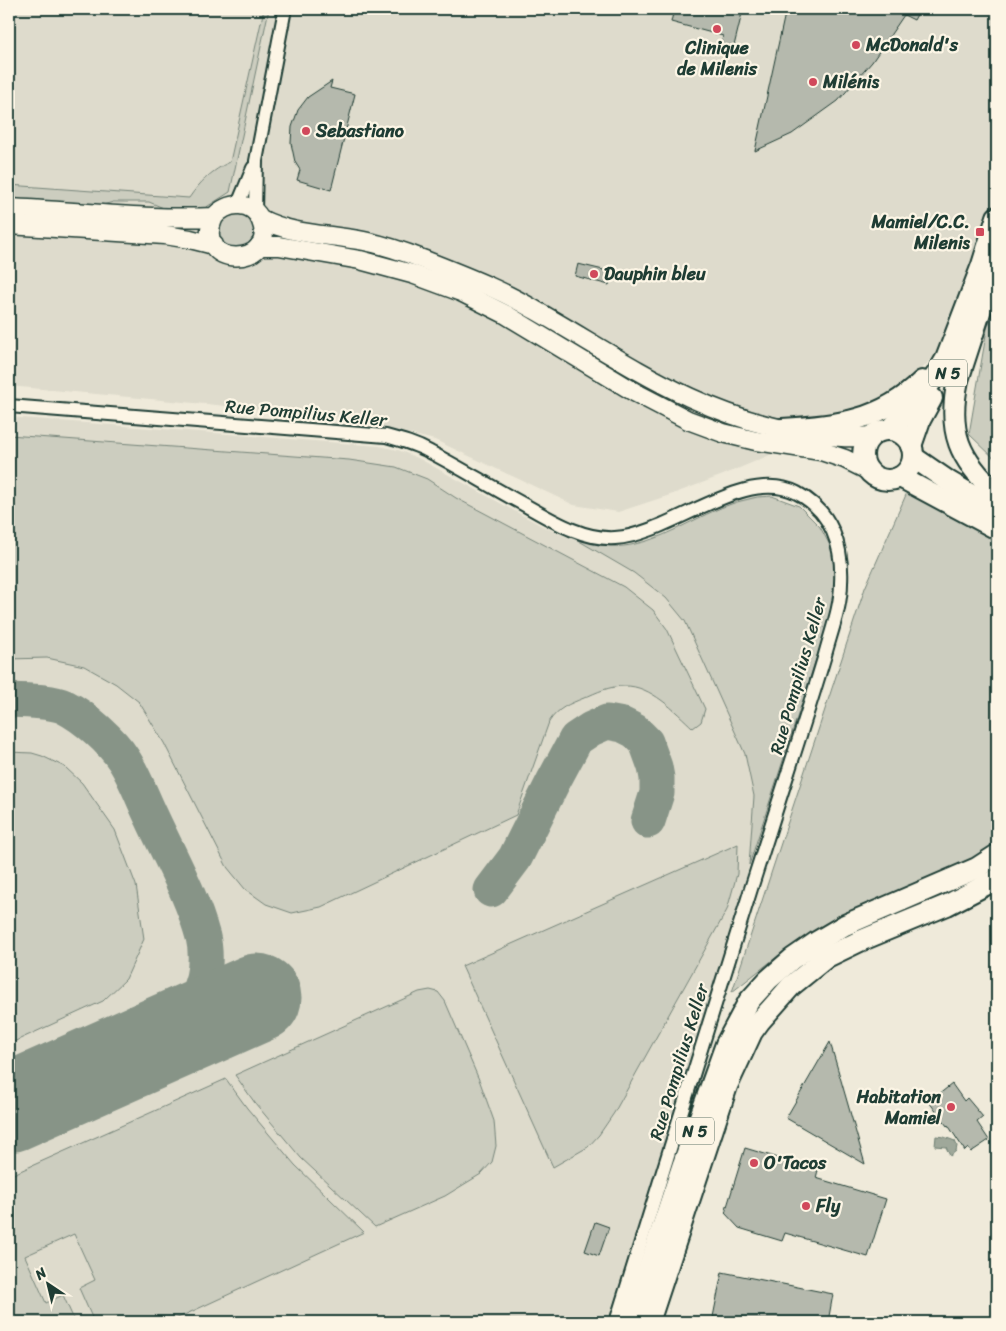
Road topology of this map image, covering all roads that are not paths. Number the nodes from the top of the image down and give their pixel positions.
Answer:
1 (285, 9) edge
2 (256, 161) junction
3 (238, 204) junction
4 (9, 208) edge
5 (258, 215) junction
6 (997, 216) edge
7 (214, 217) junction
8 (9, 225) edge
9 (214, 245) junction
10 (259, 246) junction
11 (997, 260) edge
12 (984, 298) junction
13 (956, 332) junction
14 (9, 406) edge
15 (782, 430) junction
16 (881, 433) junction
17 (912, 452) junction
18 (867, 470) junction
19 (900, 477) junction
20 (997, 494) edge
21 (997, 510) edge
22 (997, 529) edge
23 (997, 856) edge
24 (997, 879) edge
25 (616, 1322) edge
26 (631, 1322) edge
27 (649, 1322) edge

1 - 2 street
2 - 3 street
2 - 5 street
3 - 5 main road
3 - 7 main road
4 - 7 main road
5 - 10 main road
5 - 15 main road
6 - 13 main road, N 5
7 - 9 main road
8 - 9 main road
9 - 10 main road
10 - 18 main road
11 - 12 main road, N 5
12 - 17 main road, N 5
12 - 20 main road
13 - 15 main road
13 - 16 main road, N 5
14 - 25 street, Rue Pompilius Keller
15 - 16 main road
16 - 17 main road
16 - 18 main road
17 - 19 main road
17 - 21 main road
18 - 19 main road
19 - 22 main road
23 - 26 main road, N 5
24 - 27 main road, N 5

